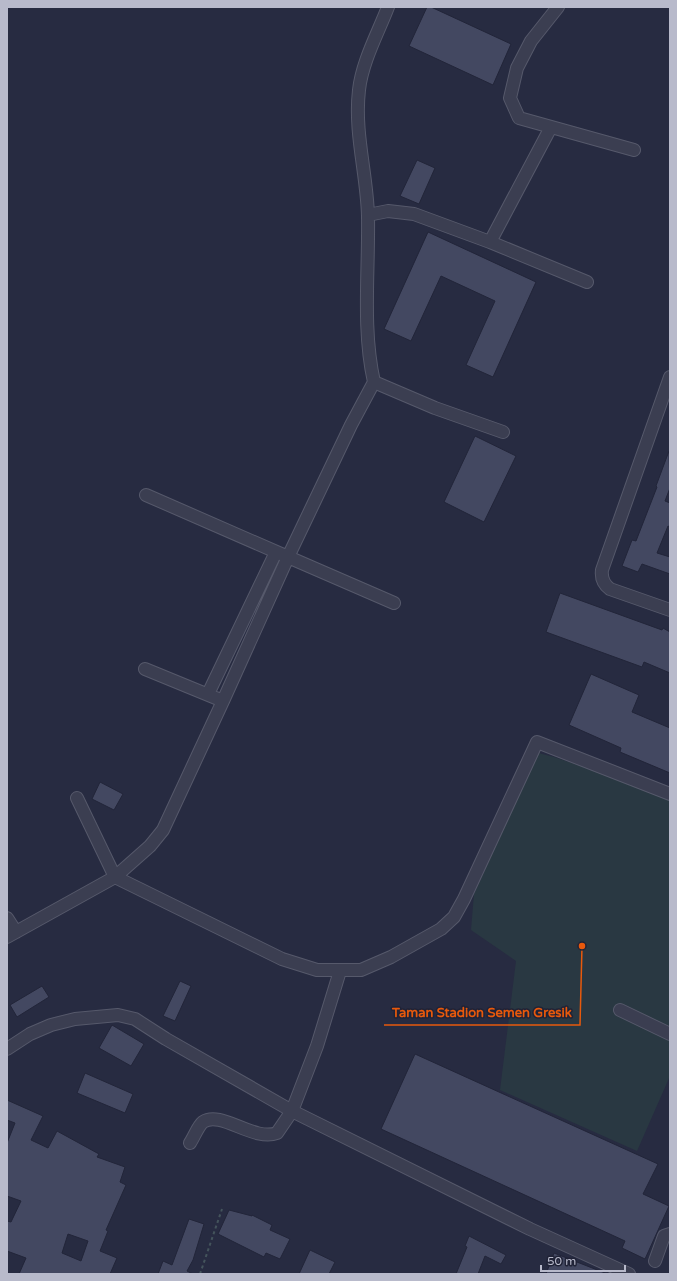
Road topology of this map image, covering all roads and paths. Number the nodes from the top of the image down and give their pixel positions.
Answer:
1 (388, 7) edge
2 (558, 7) edge
3 (550, 127) junction
4 (634, 150) dead end
5 (368, 215) junction
6 (490, 242) junction
7 (587, 282) dead end
8 (670, 377) edge
9 (374, 382) junction
10 (503, 432) dead end
11 (146, 495) dead end
12 (276, 552) junction
13 (288, 557) junction
14 (394, 603) dead end
15 (670, 610) edge
16 (145, 668) dead end
17 (208, 694) junction
18 (223, 701) junction
19 (670, 794) edge
20 (77, 798) dead end
21 (115, 877) junction
22 (7, 918) edge
23 (11, 934) edge
24 (340, 971) junction
25 (620, 1010) dead end
26 (670, 1034) edge
27 (7, 1049) edge
28 (292, 1111) junction
29 (190, 1143) dead end
30 (222, 1209) dead end
31 (670, 1234) edge
32 (655, 1261) dead end
33 (200, 1274) edge
34 (629, 1274) edge

1 - 5 street
2 - 3 street
3 - 4 street
3 - 6 street
5 - 6 street
5 - 9 street
6 - 7 street
8 - 15 street
9 - 10 street
9 - 13 street
11 - 12 street
12 - 13 street
12 - 17 street
13 - 14 street
13 - 18 street
16 - 17 street
17 - 18 street
18 - 21 street
19 - 24 street
20 - 21 street
21 - 23 street
21 - 24 street
22 - 23 street
24 - 28 street
25 - 26 street
27 - 28 street
28 - 29 street
28 - 34 street
30 - 33 path
31 - 32 street

